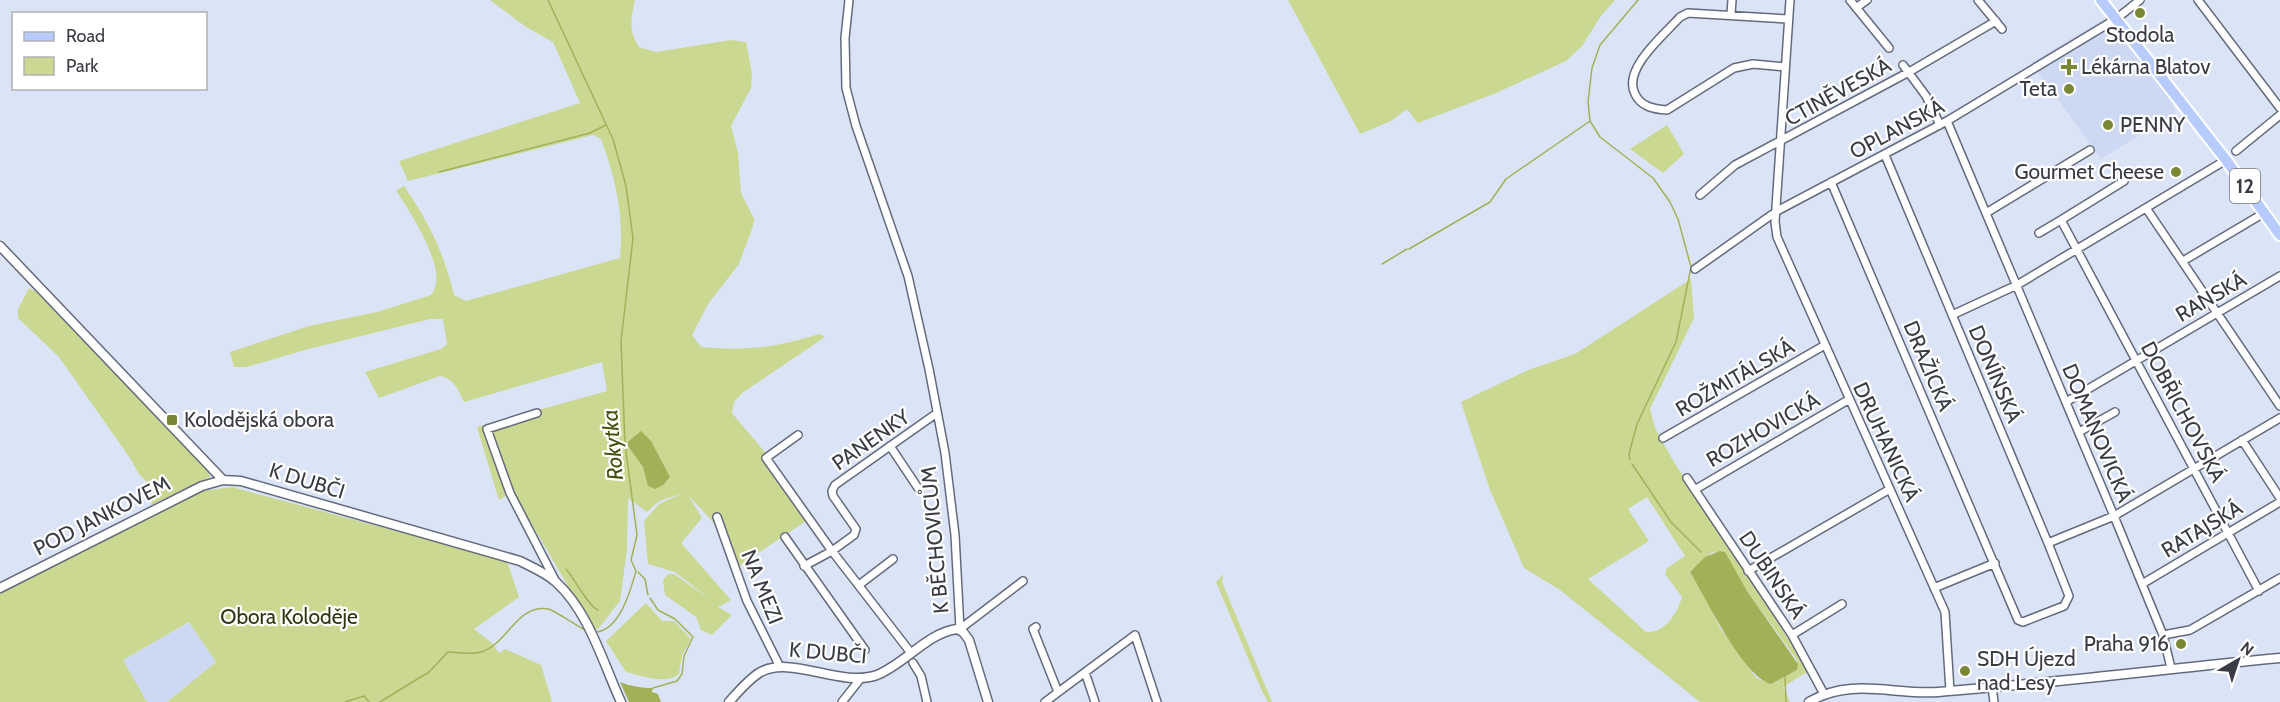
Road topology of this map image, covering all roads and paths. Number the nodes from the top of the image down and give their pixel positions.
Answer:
1 (849, 0) edge
2 (1732, 0) edge
3 (1790, 0) edge
4 (1850, 0) edge
5 (1867, 0) edge
6 (1978, 0) edge
7 (2101, 0) edge
8 (2140, 0) edge
9 (2198, 0) edge
10 (1856, 8) junction
11 (1731, 14) junction
12 (1788, 19) junction
13 (2116, 19) junction
14 (1996, 21) junction
15 (2002, 29) dead end
16 (1889, 48) dead end
17 (1903, 65) dead end
18 (1785, 67) junction
19 (1909, 72) junction
20 (2280, 108) edge
21 (2280, 115) edge
22 (1943, 123) junction
23 (1780, 142) junction
24 (2090, 150) dead end
25 (2236, 151) dead end
26 (1885, 155) junction
27 (2226, 160) junction
28 (2124, 181) dead end
29 (1831, 182) junction
30 (1700, 195) dead end
31 (2146, 208) junction
32 (1777, 211) junction
33 (1986, 213) junction
34 (2264, 213) junction
35 (2061, 220) junction
36 (2039, 233) dead end
37 (2280, 235) edge
38 (0, 246) edge
39 (2078, 248) junction
40 (2183, 261) junction
41 (1695, 269) dead end
42 (2280, 276) edge
43 (2017, 285) junction
44 (2218, 313) junction
45 (1952, 315) junction
46 (1824, 345) junction
47 (2137, 360) junction
48 (1848, 400) junction
49 (2066, 402) junction
50 (2280, 406) edge
51 (2115, 411) dead end
52 (537, 413) dead end
53 (937, 413) junction
54 (2280, 418) edge
55 (2079, 432) junction
56 (798, 435) dead end
57 (1663, 438) dead end
58 (2242, 440) junction
59 (890, 446) junction
60 (2194, 469) junction
61 (1687, 478) dead end
62 (223, 480) junction
63 (918, 488) dead end
64 (1696, 489) junction
65 (1890, 489) junction
66 (2280, 500) edge
67 (2114, 516) junction
68 (717, 517) dead end
69 (2228, 532) junction
70 (785, 537) dead end
71 (2048, 543) junction
72 (832, 551) junction
73 (893, 559) dead end
74 (1995, 563) junction
75 (804, 566) junction
76 (1748, 571) junction
77 (2280, 578) edge
78 (1023, 581) dead end
79 (556, 582) junction
80 (2142, 584) junction
81 (859, 585) junction
82 (0, 588) edge
83 (1934, 588) junction
84 (2259, 591) junction
85 (1842, 604) dead end
86 (2064, 606) joint
87 (1036, 627) dead end
88 (960, 629) junction
89 (1792, 635) junction
90 (2163, 635) junction
91 (865, 650) dead end
92 (911, 653) junction
93 (2280, 658) edge
94 (914, 663) dead end
95 (780, 667) junction
96 (2171, 668) junction
97 (1086, 672) junction
98 (861, 678) junction
99 (1992, 687) junction
100 (1950, 691) junction
101 (1058, 692) junction
102 (1824, 694) junction
103 (843, 701) edge
104 (621, 702) edge
105 (729, 702) edge
106 (927, 702) edge
107 (988, 702) edge
108 (1045, 702) edge
109 (1095, 702) edge
110 (1157, 702) edge
111 (1809, 702) edge
112 (1994, 702) edge

1 - 53 street, K BĚCHOVICŮM
2 - 11 street
3 - 12 street, DRUHANICKÁ
4 - 10 street
5 - 10 street
6 - 14 street
7 - 13 main road, 12
8 - 13 street, OPLANSKÁ
9 - 20 street
10 - 16 street
11 - 12 street
11 - 18 street
12 - 18 street, DRUHANICKÁ
13 - 22 street, OPLANSKÁ
13 - 27 main road, 12
14 - 15 street
14 - 19 street, CTINĚVESKÁ
17 - 19 street, DOMANOVICKÁ
18 - 23 street, DRUHANICKÁ
19 - 22 street, DOMANOVICKÁ
19 - 23 street, CTINĚVESKÁ
21 - 25 street
22 - 26 street, OPLANSKÁ
22 - 33 street, DOMANOVICKÁ
23 - 30 street, CTINĚVESKÁ
23 - 32 street, DRUHANICKÁ
24 - 33 street
26 - 29 street, OPLANSKÁ
26 - 45 street, DONÍNSKÁ
27 - 31 street
27 - 34 main road, 12
28 - 35 street
29 - 32 street, OPLANSKÁ
29 - 74 street, DRAŽICKÁ
31 - 39 street
31 - 40 street
32 - 41 street, OPLANSKÁ
32 - 46 street, DRUHANICKÁ
33 - 43 street, DOMANOVICKÁ
34 - 37 main road, 12
34 - 40 street
35 - 36 street
35 - 39 street, DOBŘICHOVSKÁ
38 - 62 street
39 - 43 street
39 - 47 street, DOBŘICHOVSKÁ
40 - 44 street
42 - 44 street, RANSKÁ
43 - 45 street
43 - 49 street, DOMANOVICKÁ
44 - 47 street, RANSKÁ
44 - 50 street
45 - 71 street, DONÍNSKÁ
46 - 48 street, DRUHANICKÁ
46 - 57 street, ROŽMITÁLSKÁ
47 - 49 street, RANSKÁ
47 - 60 street, DOBŘICHOVSKÁ
48 - 64 street, ROZHOVICKÁ
48 - 65 street, DRUHANICKÁ
49 - 55 street, DOMANOVICKÁ
51 - 55 street
52 - 79 street
53 - 59 street, PANENKY
53 - 88 street, K BĚCHOVICŮM
54 - 58 street
55 - 67 street, DOMANOVICKÁ
56 - 72 street
58 - 60 street
58 - 66 street
59 - 63 street
59 - 72 street, PANENKY
60 - 67 street
60 - 69 street, DOBŘICHOVSKÁ
61 - 64 street, DUBINSKÁ
62 - 79 street, K DUBČI
62 - 82 street, POD JANKOVEM
64 - 76 street, DUBINSKÁ
65 - 76 street
65 - 83 street, DRUHANICKÁ
66 - 69 street, RATAJSKÁ
67 - 71 street
67 - 80 street, DOMANOVICKÁ
68 - 95 street, NA MEZI
69 - 80 street, RATAJSKÁ
69 - 84 street, DOBŘICHOVSKÁ
70 - 75 street
71 - 86 street, DONÍNSKÁ
72 - 75 street
72 - 81 street
73 - 81 street
74 - 83 street
74 - 86 street, DRAŽICKÁ
75 - 91 street
76 - 89 street, DUBINSKÁ
77 - 84 street
78 - 88 street
79 - 104 street, K DUBČI
80 - 90 street, DOMANOVICKÁ
81 - 92 street
83 - 100 street, DRUHANICKÁ
84 - 90 street
85 - 89 street
87 - 101 street
88 - 92 street, K DUBČI
88 - 107 street, K BĚCHOVICŮM
89 - 102 street, DUBINSKÁ
90 - 96 street, DOMANOVICKÁ
92 - 98 street, K DUBČI
93 - 96 street
94 - 106 street
95 - 98 street, K DUBČI
95 - 105 street, K DUBČI
96 - 99 street
97 - 101 street
97 - 109 street
97 - 110 street
98 - 103 street
99 - 100 street
99 - 112 street
100 - 102 street
101 - 108 street
102 - 111 street

